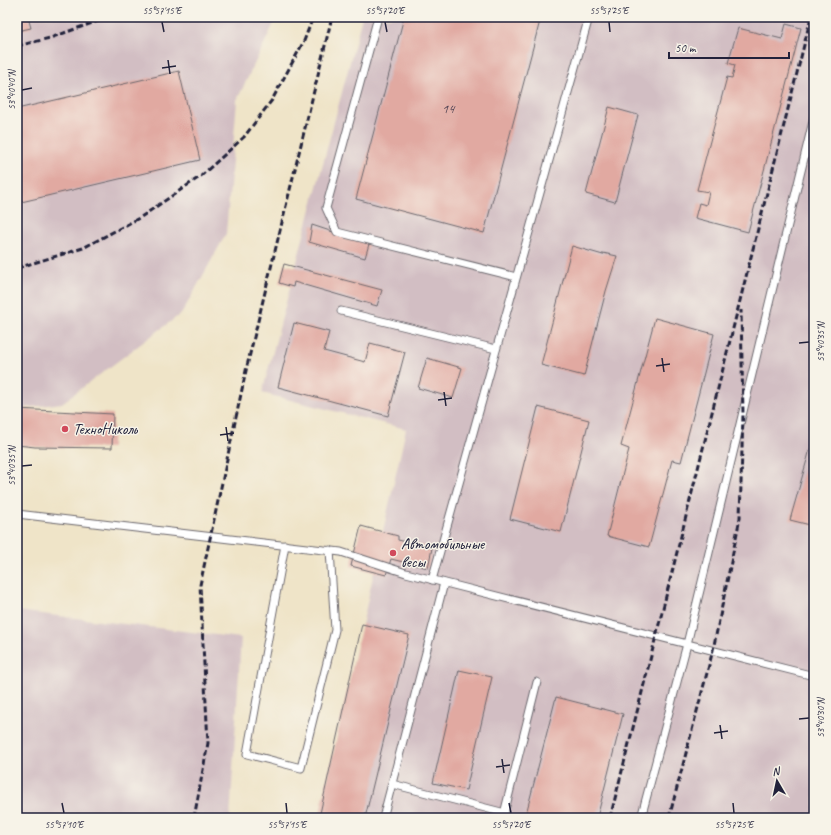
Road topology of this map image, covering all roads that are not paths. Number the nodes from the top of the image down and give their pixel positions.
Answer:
1 (378, 17) edge
2 (589, 17) edge
3 (814, 117) edge
4 (516, 277) junction
5 (341, 311) dead end
6 (496, 349) junction
7 (17, 514) edge
8 (285, 545) junction
9 (330, 550) junction
10 (432, 580) junction
11 (444, 583) junction
12 (687, 644) junction
13 (814, 676) edge
14 (537, 682) dead end
15 (392, 784) junction
16 (504, 816) edge
17 (383, 818) edge
18 (640, 818) edge

1 - 4 lane
2 - 4 lane
3 - 12 lane
4 - 6 lane
5 - 6 lane
6 - 10 lane
7 - 8 lane
8 - 9 lane
8 - 9 lane
9 - 10 lane
10 - 11 lane
11 - 12 lane
11 - 15 lane
12 - 13 lane
12 - 18 lane
14 - 16 lane
15 - 16 lane
15 - 17 lane

